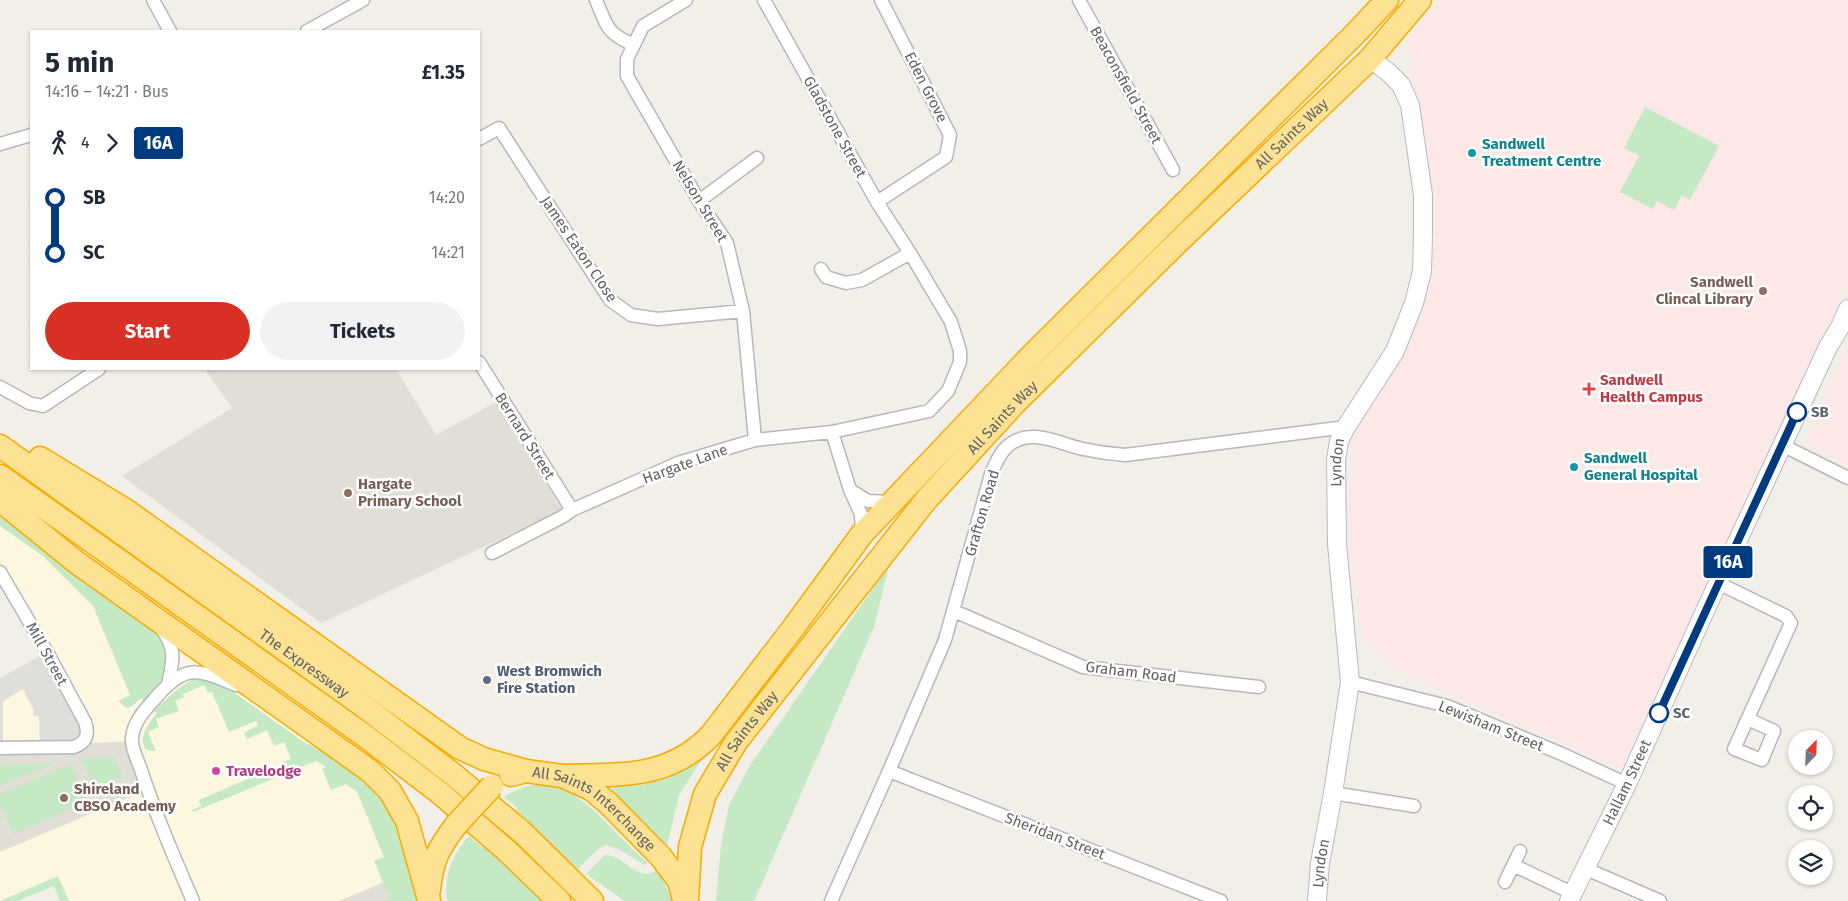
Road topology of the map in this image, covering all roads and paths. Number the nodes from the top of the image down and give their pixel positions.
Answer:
1 (153, 0) edge
2 (363, 0) edge
3 (596, 0) edge
4 (686, 0) edge
5 (764, 0) edge
6 (881, 0) edge
7 (1079, 0) edge
8 (1386, 0) edge
9 (1420, 0) edge
10 (169, 30) edge
11 (309, 30) edge
12 (1349, 39) junction
13 (634, 44) junction
14 (1370, 59) junction
15 (30, 135) edge
16 (480, 138) edge
17 (0, 144) edge
18 (757, 158) dead end
19 (1173, 170) dead end
20 (699, 201) junction
21 (877, 202) junction
22 (910, 252) junction
23 (821, 269) dead end
24 (1848, 310) edge
25 (742, 311) junction
26 (480, 364) edge
27 (97, 370) edge
28 (0, 387) edge
29 (1346, 427) junction
30 (832, 432) junction
31 (0, 433) edge
32 (755, 440) junction
33 (1782, 445) junction
34 (0, 446) edge
35 (0, 476) edge
36 (1848, 478) edge
37 (850, 490) junction
38 (0, 500) edge
39 (892, 502) junction
40 (572, 510) junction
41 (862, 534) junction
42 (492, 553) dead end
43 (0, 572) edge
44 (1718, 583) junction
45 (954, 611) junction
46 (154, 618) junction
47 (1350, 682) junction
48 (168, 684) junction
49 (1259, 687) dead end
50 (264, 696) junction
51 (1748, 718) dead end
52 (0, 748) edge
53 (526, 771) junction
54 (889, 772) junction
55 (562, 776) junction
56 (1627, 784) junction
57 (1333, 793) junction
58 (1414, 806) dead end
59 (1520, 851) dead end
60 (1513, 865) junction
61 (1584, 868) junction
62 (1505, 882) dead end
63 (1314, 896) edge
64 (1570, 897) edge
65 (193, 901) edge
66 (429, 901) edge
67 (559, 901) edge
68 (592, 901) edge
69 (685, 901) edge
70 (831, 901) edge
71 (1221, 901) edge
72 (1660, 901) edge

1 - 10 street
2 - 11 street
3 - 13 street
4 - 13 street, Nelson Street
5 - 21 street, Gladstone Street
6 - 21 street, Eden Grove
7 - 19 street, Beaconsfield Street
8 - 12 highway, All Saints Way
9 - 14 highway, All Saints Way
12 - 14 highway
12 - 39 highway, All Saints Way
13 - 20 street, Nelson Street
14 - 29 street, Lyndon
14 - 69 highway, All Saints Way
15 - 17 street
16 - 25 street, James Eaton Close
18 - 20 street
20 - 25 street, Nelson Street
21 - 22 street, Gladstone Street
22 - 23 street
22 - 30 street, Gladstone Street
24 - 33 street, Hallam Street
25 - 32 street, Nelson Street
26 - 40 street, Bernard Street
27 - 28 street
29 - 45 street, Grafton Road
29 - 47 street, Lyndon
30 - 32 street, Hargate Lane
30 - 37 street
31 - 53 highway
32 - 40 street, Hargate Lane
33 - 36 street
33 - 44 street, Hallam Street
34 - 68 highway, The Expressway
35 - 67 highway, The Expressway
37 - 39 street
37 - 41 street
38 - 46 highway
39 - 41 highway, All Saints Way
40 - 42 street, Hargate Lane
41 - 55 highway, All Saints Way
43 - 52 street, Mill Street
44 - 51 street
44 - 56 street, Hallam Street
45 - 49 street, Graham Road
45 - 54 street, Grafton Road
46 - 48 street
46 - 50 highway
47 - 56 street, Lewisham Street
47 - 57 street, Lyndon
48 - 50 street
48 - 65 street
50 - 66 highway
53 - 55 highway, All Saints Interchange
53 - 66 highway, All Saints Interchange, bridge
54 - 70 street, Grafton Road
54 - 71 street, Sheridan Street
55 - 69 highway, All Saints Interchange
56 - 61 street, Hallam Street
57 - 58 street
57 - 63 street, Lyndon
59 - 60 street
60 - 62 street
60 - 64 street
61 - 64 street, Hallam Street
61 - 72 street

